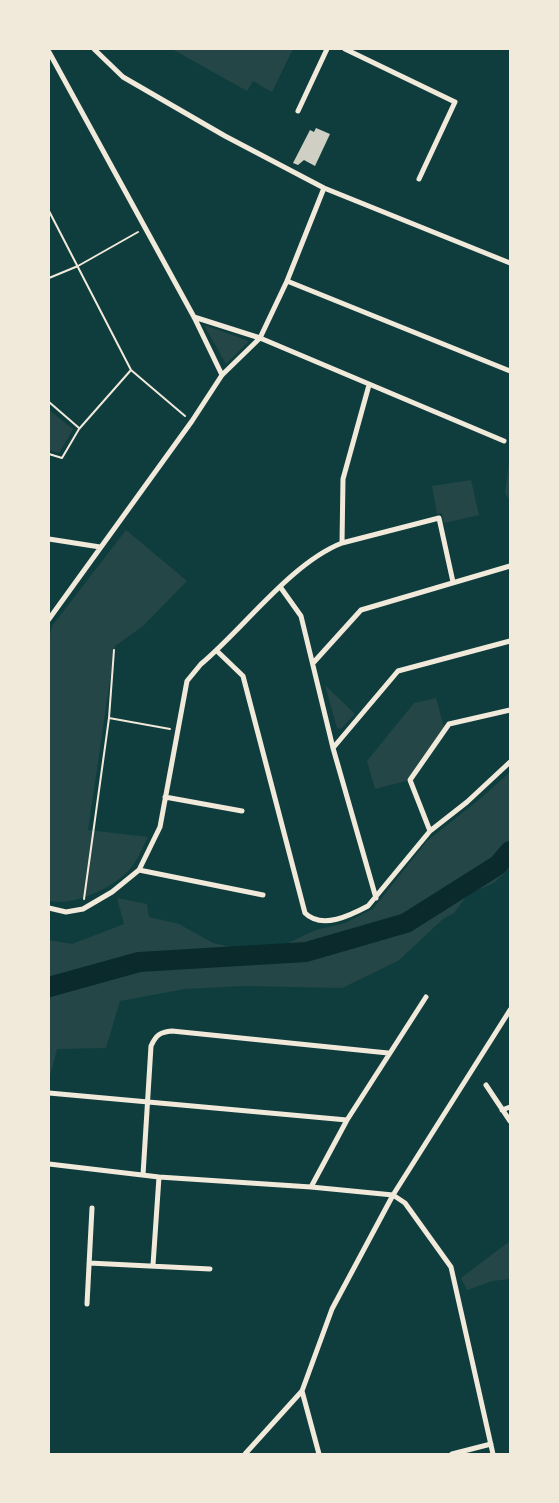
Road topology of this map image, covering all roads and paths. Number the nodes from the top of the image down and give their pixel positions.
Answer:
1 (94, 49) edge
2 (327, 49) edge
3 (345, 49) edge
4 (49, 52) edge
5 (298, 111) dead end
6 (419, 179) dead end
7 (324, 188) junction
8 (49, 211) edge
9 (146, 228) junction
10 (510, 262) edge
11 (78, 266) junction
12 (49, 278) edge
13 (287, 281) junction
14 (194, 317) junction
15 (260, 338) junction
16 (131, 370) junction
17 (510, 371) edge
18 (222, 375) junction
19 (369, 385) junction
20 (49, 402) edge
21 (192, 421) junction
22 (79, 429) junction
23 (504, 441) dead end
24 (49, 454) edge
25 (49, 538) edge
26 (342, 543) junction
27 (100, 547) junction
28 (510, 566) edge
29 (453, 582) junction
30 (280, 588) junction
31 (49, 619) edge
32 (510, 641) edge
33 (114, 650) dead end
34 (216, 651) junction
35 (314, 662) junction
36 (510, 710) edge
37 (108, 718) junction
38 (177, 730) junction
39 (333, 748) junction
40 (510, 762) edge
41 (165, 797) junction
42 (242, 811) dead end
43 (430, 831) junction
44 (139, 870) junction
45 (263, 894) dead end
46 (376, 898) junction
47 (49, 908) edge
48 (83, 909) junction
49 (426, 997) dead end
50 (510, 1010) edge
51 (388, 1053) junction
52 (486, 1085) dead end
53 (49, 1093) edge
54 (148, 1101) junction
55 (510, 1107) edge
56 (502, 1110) junction
57 (347, 1120) junction
58 (510, 1121) edge
59 (49, 1164) edge
60 (144, 1175) junction
61 (159, 1177) junction
62 (311, 1187) junction
63 (393, 1195) junction
64 (92, 1208) dead end
65 (89, 1263) junction
66 (153, 1265) junction
67 (210, 1269) dead end
68 (87, 1304) dead end
69 (302, 1391) junction
70 (491, 1444) junction
71 (246, 1454) edge
72 (319, 1454) edge
73 (452, 1454) edge
74 (493, 1454) edge

1 - 7 street
2 - 5 street
3 - 6 street
4 - 9 street
7 - 10 street
7 - 13 street
8 - 11 path
9 - 11 path
9 - 14 street
11 - 12 path
11 - 16 path
13 - 15 street
13 - 17 street
14 - 15 street
14 - 18 street
15 - 18 street
15 - 19 street
16 - 21 path
16 - 22 path
18 - 21 street
19 - 23 street
19 - 26 street
20 - 22 path
21 - 27 street
22 - 24 path
25 - 27 street
26 - 29 street
26 - 30 street
27 - 31 street
28 - 29 street
29 - 35 street
30 - 34 street
30 - 35 street
32 - 39 street
33 - 37 path
34 - 38 street
34 - 46 street
35 - 39 street
36 - 43 street
37 - 38 path
37 - 48 path
38 - 41 street
39 - 46 street
40 - 43 street
41 - 42 street
41 - 44 street
43 - 46 street
44 - 45 street
44 - 48 street
47 - 48 street
49 - 51 street
50 - 63 street
51 - 54 street
51 - 57 street
52 - 56 street
53 - 54 street
54 - 57 street
54 - 60 street
55 - 56 street
56 - 58 street
57 - 62 street
59 - 60 street
60 - 61 street
61 - 62 street
61 - 66 street
62 - 63 street
63 - 69 street
63 - 70 street
64 - 65 street
65 - 66 street
65 - 68 street
66 - 67 street
69 - 71 street
69 - 72 street
70 - 73 street
70 - 74 street

